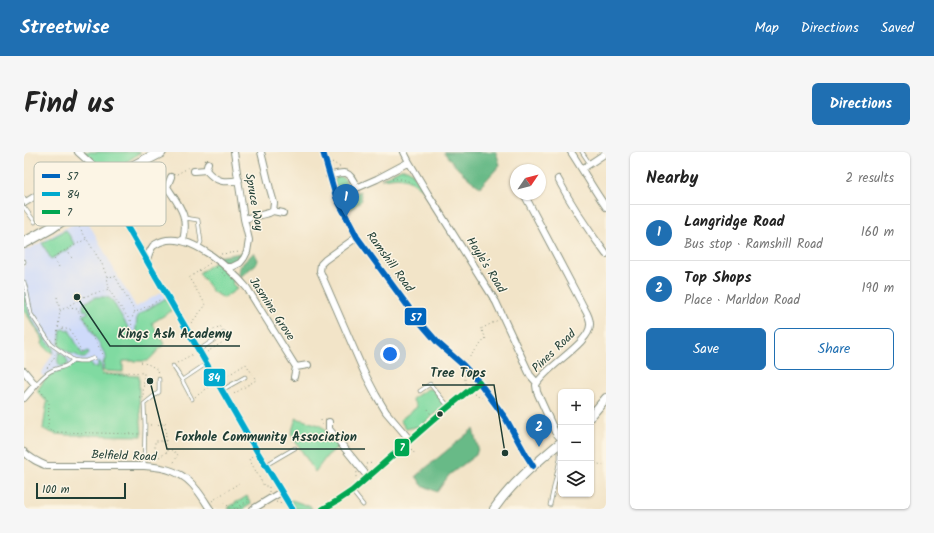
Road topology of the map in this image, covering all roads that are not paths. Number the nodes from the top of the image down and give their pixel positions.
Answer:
1 (78, 152) edge
2 (161, 152) edge
3 (234, 152) edge
4 (261, 152) edge
5 (404, 152) edge
6 (571, 152) edge
7 (582, 152) edge
8 (606, 153) edge
9 (323, 154) edge
10 (89, 162) edge
11 (142, 162) edge
12 (409, 162) junction
13 (208, 163) dead end
14 (590, 164) junction
15 (582, 169) junction
16 (206, 170) junction
17 (194, 171) road end
18 (329, 176) junction
19 (171, 177) road end
20 (558, 179) dead end
21 (238, 180) junction
22 (166, 187) joint
23 (354, 188) junction
24 (34, 196) edge
25 (336, 197) junction
26 (527, 200) edge
27 (24, 201) edge
28 (24, 207) edge
29 (606, 207) edge
30 (273, 211) junction
31 (283, 213) dead end
32 (185, 218) junction
33 (244, 219) junction
34 (34, 221) edge
35 (54, 226) edge
36 (127, 226) edge
37 (357, 237) junction
38 (183, 241) junction
39 (24, 243) edge
40 (198, 248) junction
41 (606, 254) edge
42 (147, 260) junction
43 (226, 266) junction
44 (24, 282) edge
45 (224, 333) dead end
46 (199, 350) junction
47 (94, 358) dead end
48 (73, 360) junction
49 (206, 364) junction
50 (308, 365) dead end
51 (173, 366) road end
52 (296, 366) junction
53 (24, 371) edge
54 (294, 376) dead end
55 (245, 377) dead end
56 (159, 379) road end
57 (182, 380) junction
58 (479, 382) junction
59 (537, 383) junction
60 (35, 386) junction
61 (222, 390) junction
62 (420, 391) dead end
63 (24, 398) edge
64 (606, 398) edge
65 (192, 399) road end
66 (449, 407) junction
67 (594, 412) edge
68 (329, 422) dead end
69 (558, 438) edge
70 (408, 442) junction
71 (558, 444) edge
72 (295, 448) dead end
73 (24, 452) edge
74 (560, 461) edge
75 (266, 465) junction
76 (144, 466) junction
77 (533, 466) junction
78 (368, 477) junction
79 (352, 491) junction
80 (281, 492) junction
81 (362, 505) dead end
82 (550, 505) dead end
83 (208, 507) edge
84 (253, 509) edge
85 (292, 509) edge
86 (323, 509) edge
87 (494, 509) edge

1 - 10 street
2 - 11 highway
3 - 21 street, Spruce Way
4 - 30 street
5 - 12 street, Hoyle's Road
6 - 15 street
7 - 14 lane
8 - 14 street
9 - 18 street, Ramshill Road
12 - 23 street
12 - 59 street, Hoyle's Road
13 - 16 street
14 - 15 street
15 - 29 street
16 - 17 street
16 - 21 street
18 - 23 street
18 - 25 street, Ramshill Road
19 - 22 street
20 - 41 street
21 - 33 street, Spruce Way
22 - 32 street
23 - 25 street
24 - 27 street
25 - 37 street, Ramshill Road
26 - 59 street, Pines Road
28 - 34 lane
30 - 31 street
30 - 33 street
32 - 38 street
32 - 40 lane
33 - 43 street, Spruce Way
35 - 39 highway
36 - 42 street
37 - 58 street, Ramshill Road
37 - 70 street
38 - 40 street, Jasmine Grove
38 - 42 street, Jasmine Grove
40 - 43 street, Jasmine Grove
42 - 46 street
43 - 52 street, Jasmine Grove
44 - 48 lane
45 - 46 lane
46 - 49 street
47 - 48 lane
48 - 60 lane
49 - 57 lane
49 - 61 street
50 - 52 street
51 - 57 lane
52 - 54 street
53 - 60 street
55 - 61 lane
56 - 76 lane
57 - 65 lane
58 - 66 street
58 - 77 street, Ramshill Road
59 - 69 street, Pines Road
60 - 63 street
61 - 75 street
62 - 66 lane
64 - 67 main road
66 - 70 street
68 - 78 street
70 - 78 street
71 - 77 main road
72 - 75 lane
73 - 76 street, Belfield Road
74 - 82 lane
75 - 80 street
76 - 83 street, Belfield Road
77 - 87 main road
78 - 79 street
79 - 81 lane
79 - 86 street
80 - 84 street
80 - 85 street

